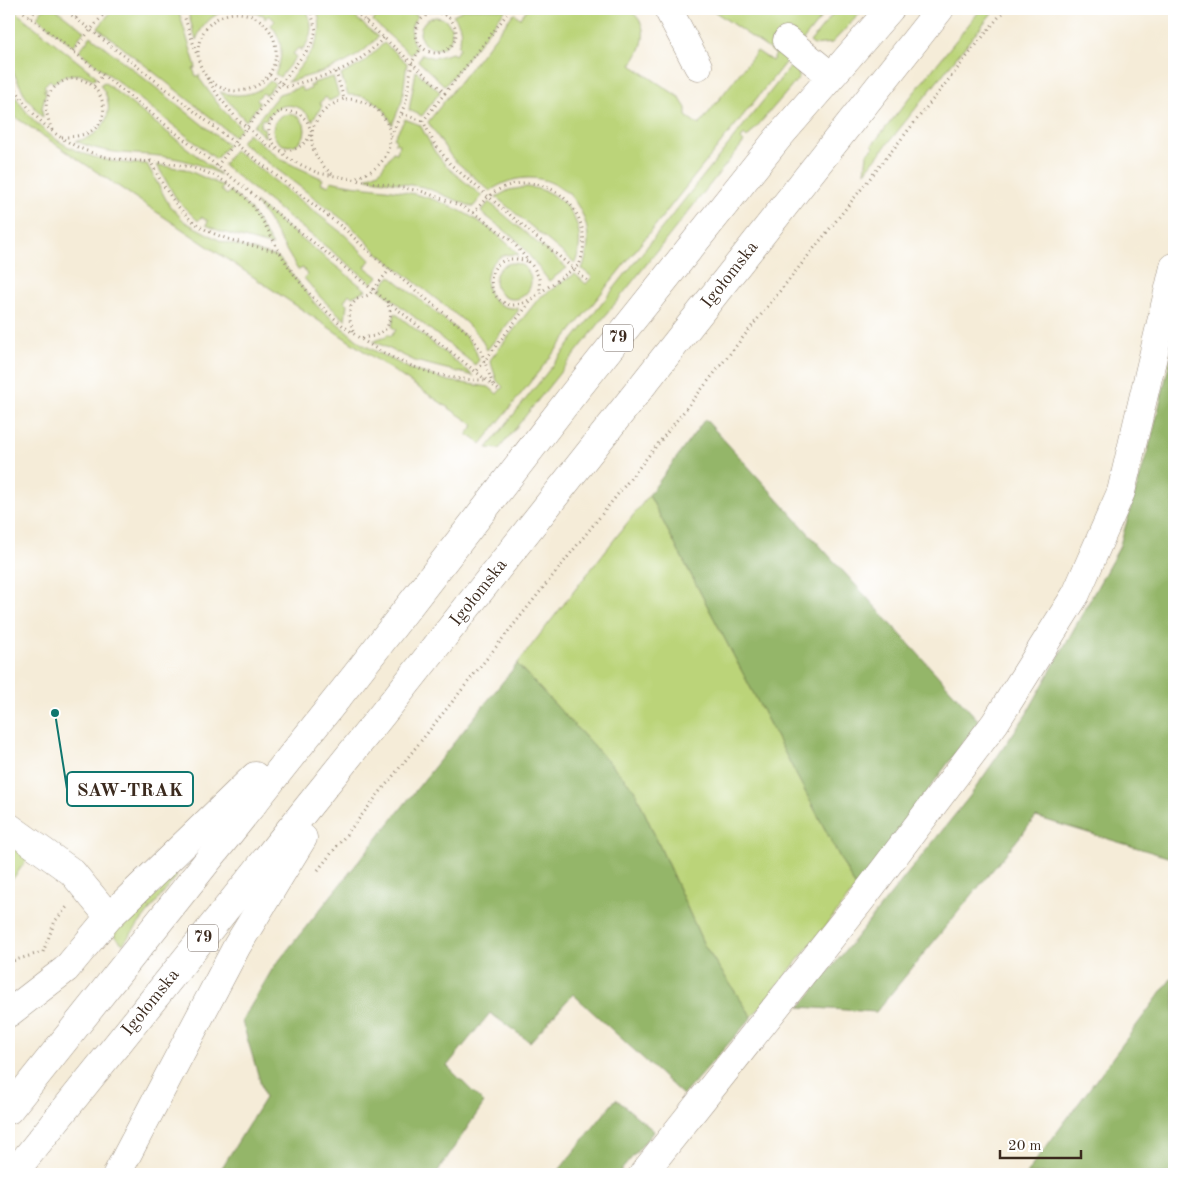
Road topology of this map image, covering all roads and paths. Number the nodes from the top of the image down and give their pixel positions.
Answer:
1 (20, 9) edge
2 (37, 9) edge
3 (64, 9) edge
4 (84, 9) edge
5 (108, 9) edge
6 (182, 9) edge
7 (310, 9) edge
8 (352, 9) edge
9 (376, 9) edge
10 (412, 9) edge
11 (435, 9) edge
12 (455, 9) edge
13 (511, 9) edge
14 (668, 9) edge
15 (890, 9) edge
16 (940, 9) edge
17 (1005, 9) edge
18 (233, 11) edge
19 (430, 13) junction
20 (443, 14) junction
21 (30, 17) junction
22 (76, 18) junction
23 (366, 22) junction
24 (91, 30) junction
25 (384, 37) junction
26 (787, 40) dead end
27 (421, 48) junction
28 (73, 51) junction
29 (198, 58) junction
30 (412, 62) junction
31 (698, 66) dead end
32 (336, 72) junction
33 (103, 75) junction
34 (270, 75) junction
35 (9, 76) edge
36 (831, 76) junction
37 (206, 78) junction
38 (281, 83) junction
39 (94, 86) junction
40 (445, 93) junction
41 (344, 99) junction
42 (402, 114) junction
43 (423, 121) junction
44 (247, 128) junction
45 (53, 132) junction
46 (312, 133) junction
47 (61, 137) junction
48 (390, 138) junction
49 (235, 143) junction
50 (281, 151) junction
51 (150, 160) junction
52 (217, 166) junction
53 (332, 174) junction
54 (350, 179) junction
55 (241, 185) junction
56 (237, 190) junction
57 (489, 196) junction
58 (473, 213) junction
59 (280, 252) junction
60 (528, 261) junction
61 (1174, 267) edge
62 (390, 269) junction
63 (575, 269) junction
64 (587, 280) dead end
65 (373, 290) junction
66 (540, 293) junction
67 (534, 297) junction
68 (387, 301) junction
69 (354, 332) junction
70 (361, 338) junction
71 (485, 361) junction
72 (476, 372) junction
73 (486, 380) junction
74 (493, 385) junction
75 (500, 391) dead end
76 (355, 676) junction
77 (393, 701) junction
78 (9, 827) edge
79 (312, 877) dead end
80 (71, 903) dead end
81 (109, 917) junction
82 (43, 952) dead end
83 (9, 1014) edge
84 (9, 1110) edge
85 (13, 1174) edge
86 (117, 1174) edge
87 (643, 1174) edge

1 - 21 path
2 - 21 path
3 - 22 path
4 - 22 path
5 - 24 path
6 - 29 path
7 - 38 path
8 - 23 path
9 - 23 path
10 - 19 path
11 - 19 path
12 - 20 path
13 - 40 path
14 - 31 main road
15 - 36 main road, 79
16 - 77 main road, Igołomska / 79
17 - 79 path
18 - 29 path
18 - 34 path
19 - 20 path
19 - 27 path
20 - 27 path
21 - 28 path
22 - 24 path
23 - 25 path
24 - 28 path
24 - 49 path
25 - 30 path
25 - 32 path
26 - 36 main road
27 - 30 path
28 - 33 path
29 - 37 path
30 - 40 path
30 - 42 path
32 - 38 path
32 - 41 path
33 - 39 path
33 - 52 path
34 - 37 path
34 - 38 path
35 - 45 path
36 - 76 main road, 79
37 - 44 path
38 - 44 path
39 - 45 path
39 - 47 path
40 - 43 path
41 - 46 path
41 - 48 path
42 - 43 path
42 - 48 path
43 - 57 path
44 - 49 path
44 - 50 path
45 - 47 path
46 - 50 path
46 - 50 path
46 - 53 path
47 - 51 path
48 - 54 path
49 - 52 path
49 - 62 path
50 - 53 path
51 - 56 path
51 - 59 path
52 - 55 path
53 - 54 path
54 - 58 path
55 - 56 path
55 - 65 path
56 - 59 path
57 - 58 path
57 - 63 path
57 - 63 path
58 - 60 path
59 - 69 path
60 - 66 path
60 - 67 path
61 - 87 main road
62 - 65 path
62 - 71 path
63 - 64 path
63 - 66 path
65 - 68 path
65 - 69 path
66 - 67 path
67 - 71 path
68 - 70 path
68 - 72 path
69 - 70 path
70 - 73 path
71 - 72 path
71 - 74 path
72 - 73 path
73 - 74 path
74 - 75 path
76 - 81 main road
76 - 84 main road, 79
77 - 85 main road, Igołomska / 79
77 - 86 main road
78 - 81 main road
80 - 82 path
81 - 83 main road

